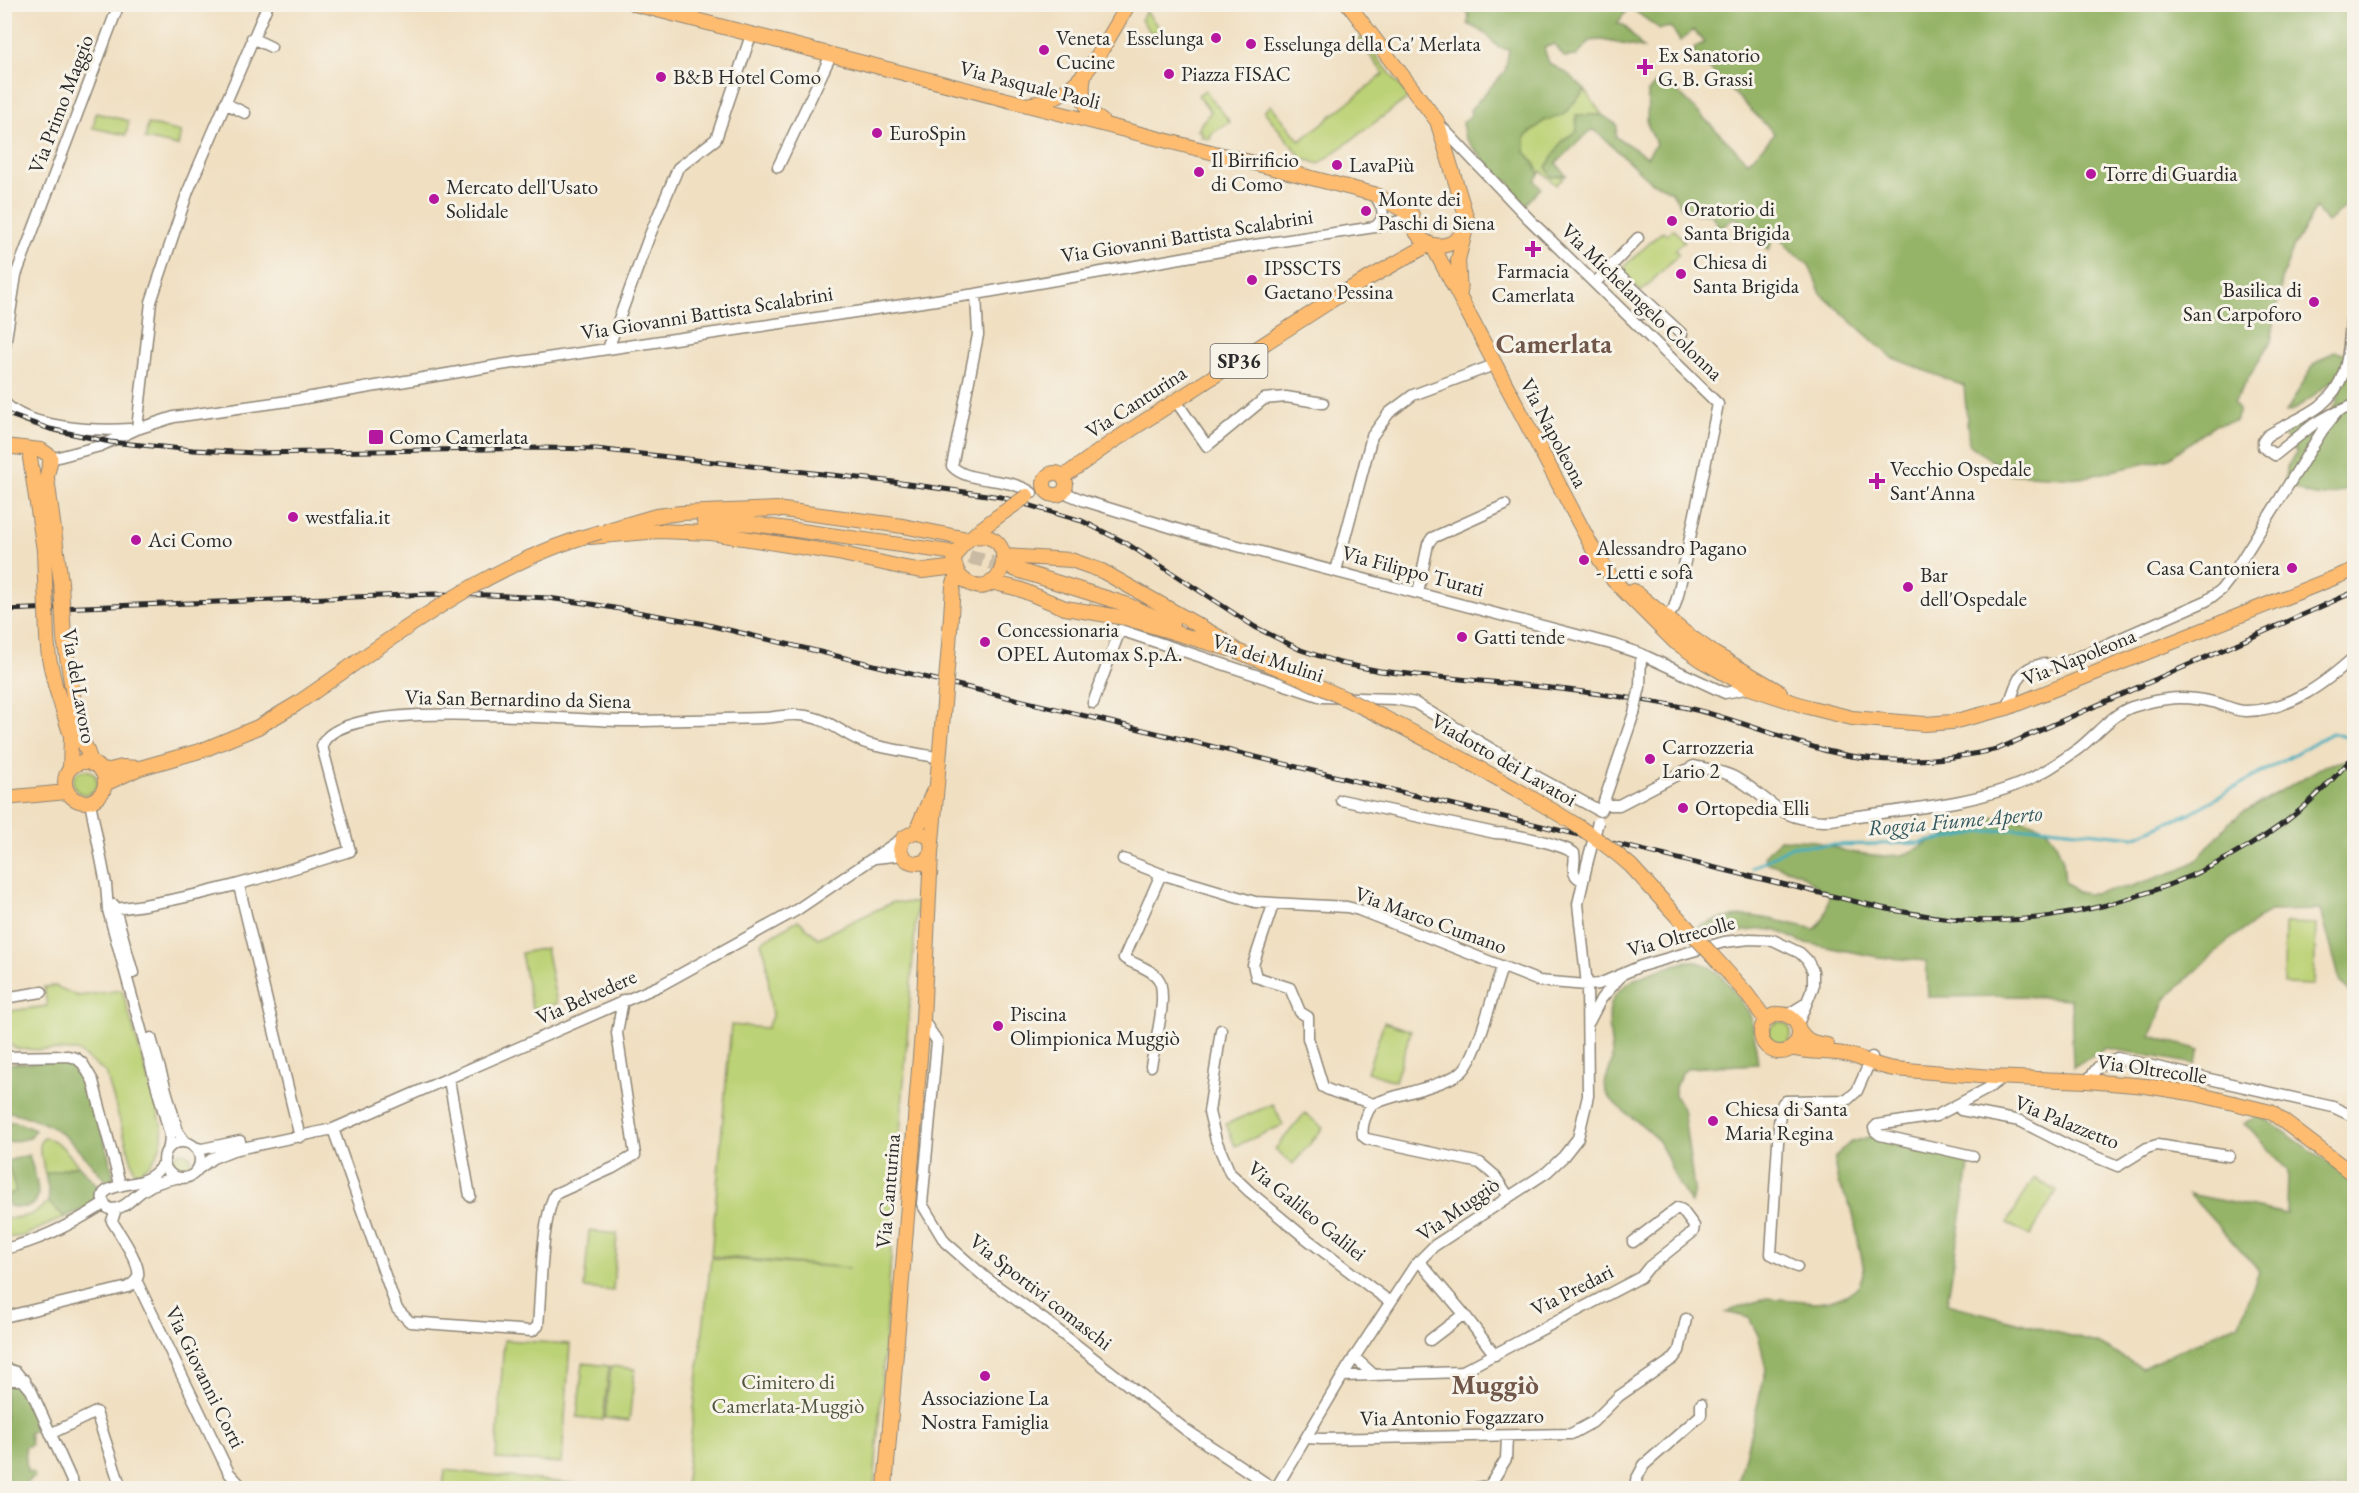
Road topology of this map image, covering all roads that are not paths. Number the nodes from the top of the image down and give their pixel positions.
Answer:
1 (119, 4) edge
2 (268, 4) edge
3 (634, 4) edge
4 (1130, 4) edge
5 (1348, 4) edge
6 (751, 35) junction
7 (252, 38) junction
8 (271, 47) dead end
9 (831, 55) junction
10 (1084, 76) junction
11 (225, 103) junction
12 (1023, 105) junction
13 (245, 113) dead end
14 (1437, 121) junction
15 (1118, 129) junction
16 (778, 168) dead end
17 (1374, 194) junction
18 (1412, 217) junction
19 (1376, 226) junction
20 (1466, 226) junction
21 (1638, 238) dead end
22 (1425, 244) junction
23 (1610, 267) junction
24 (1595, 283) junction
25 (9, 285) edge
26 (976, 294) junction
27 (2355, 299) edge
28 (1462, 304) junction
29 (1651, 305) junction
30 (1642, 314) dead end
31 (1682, 334) dead end
32 (2352, 346) edge
33 (608, 349) junction
34 (4, 352) edge
35 (1494, 365) junction
36 (1176, 401) junction
37 (4, 402) edge
38 (1323, 403) dead end
39 (2355, 405) edge
40 (2337, 411) junction
41 (137, 429) junction
42 (4, 446) edge
43 (33, 459) junction
44 (49, 464) junction
45 (1063, 477) junction
46 (1044, 486) junction
47 (1063, 492) junction
48 (1029, 494) junction
49 (1505, 505) dead end
50 (997, 517) junction
51 (657, 523) junction
52 (580, 538) junction
53 (969, 538) junction
54 (997, 542) junction
55 (1593, 549) junction
56 (949, 552) tunnel mouth
57 (1004, 556) junction
58 (1014, 569) tunnel mouth
59 (957, 570) junction
60 (2355, 570) edge
61 (1336, 571) junction
62 (986, 584) junction
63 (1418, 593) junction
64 (953, 602) junction
65 (1642, 610) junction
66 (1666, 618) junction
67 (1237, 651) junction
68 (1641, 654) junction
69 (2355, 657) edge
70 (1750, 688) junction
71 (1093, 703) dead end
72 (1808, 707) junction
73 (2007, 708) junction
74 (940, 758) junction
75 (100, 773) junction
76 (67, 780) junction
77 (938, 781) junction
78 (4, 798) edge
79 (1341, 800) dead end
80 (90, 802) junction
81 (1601, 812) junction
82 (916, 831) junction
83 (903, 838) junction
84 (932, 849) junction
85 (902, 855) junction
86 (871, 859) junction
87 (1123, 859) dead end
88 (918, 863) junction
89 (1161, 874) junction
90 (1583, 881) junction
91 (106, 884) junction
92 (239, 886) junction
93 (931, 896) junction
94 (1273, 905) junction
95 (116, 909) junction
96 (1502, 968) junction
97 (1626, 972) junction
98 (1587, 985) junction
99 (42, 992) dead end
100 (4, 998) edge
101 (623, 1000) junction
102 (923, 1020) junction
103 (1785, 1021) junction
104 (1588, 1025) junction
105 (1221, 1030) dead end
106 (1792, 1048) junction
107 (4, 1057) edge
108 (1871, 1060) junction
109 (1151, 1066) dead end
110 (2004, 1077) junction
111 (449, 1080) junction
112 (2087, 1081) junction
113 (1373, 1104) junction
114 (1958, 1106) junction
115 (2355, 1117) edge
116 (333, 1129) junction
117 (300, 1137) junction
118 (190, 1144) junction
119 (169, 1147) junction
120 (1973, 1156) dead end
121 (2229, 1156) dead end
122 (164, 1163) junction
123 (198, 1169) junction
124 (2355, 1175) edge
125 (176, 1178) junction
126 (124, 1184) junction
127 (470, 1196) dead end
128 (1509, 1197) junction
129 (135, 1199) junction
130 (104, 1204) junction
131 (116, 1209) junction
132 (1633, 1242) dead end
133 (4, 1249) edge
134 (1419, 1261) junction
135 (1797, 1267) dead end
136 (136, 1280) junction
137 (1390, 1302) junction
138 (1464, 1314) junction
139 (4, 1317) edge
140 (1686, 1319) dead end
141 (1430, 1340) dead end
142 (1495, 1355) junction
143 (1354, 1357) junction
144 (4, 1368) edge
145 (1374, 1375) junction
146 (1343, 1376) junction
147 (4, 1380) edge
148 (25, 1380) junction
149 (1701, 1404) dead end
150 (52, 1433) junction
151 (1507, 1437) junction
152 (1307, 1438) junction
153 (75, 1488) edge
154 (122, 1488) edge
155 (243, 1488) edge
156 (885, 1488) edge
157 (1274, 1488) edge
158 (1475, 1488) edge
159 (1637, 1488) edge

1 - 25 street, Via Primo Maggio
2 - 7 street
3 - 6 main road, Via Pasquale Paoli
4 - 10 main road
5 - 14 main road, Via Napoleona
6 - 9 main road, Via Pasquale Paoli
6 - 33 street
7 - 8 street
7 - 11 street
9 - 12 main road, Via Pasquale Paoli
9 - 16 street
10 - 12 main road
10 - 15 main road
11 - 13 street
11 - 41 street
12 - 15 main road, Via Pasquale Paoli
14 - 20 main road, Via Napoleona
14 - 24 street, Via Michelangelo Colonna
15 - 17 main road, Via Pasquale Paoli
17 - 18 main road, Via Pasquale Paoli
17 - 19 street
18 - 19 street, Via Giovanni Battista Scalabrini
18 - 22 main road, Via Napoleona
19 - 26 street, Via Giovanni Battista Scalabrini
20 - 22 main road, Via Canturina
20 - 28 main road, Via Napoleona
21 - 23 street
22 - 28 main road, Via Napoleona
22 - 36 main road, Via Canturina / SP36
23 - 24 street
23 - 29 street
24 - 66 street, Via Michelangelo Colonna
25 - 34 street, Via Primo Maggio
26 - 33 street, Via Giovanni Battista Scalabrini
26 - 48 street
27 - 32 street
28 - 35 main road, Via Napoleona
29 - 30 street
29 - 31 street
32 - 40 street
33 - 41 street, Via Giovanni Battista Scalabrini
35 - 55 main road, Via Napoleona
35 - 61 street
36 - 38 street
36 - 45 main road, Via Canturina / SP36
37 - 41 street
39 - 40 street
40 - 73 street
41 - 44 street, Via Giovanni Battista Scalabrini
42 - 43 main road
43 - 44 main road
43 - 44 main road
43 - 76 main road, Via del Lavoro, bridge
44 - 75 main road, Via del Lavoro, bridge
45 - 46 main road
45 - 47 main road
46 - 47 main road
46 - 48 main road
47 - 61 street, Via Filippo Turati
48 - 50 main road, bridge
49 - 63 street
50 - 53 main road
50 - 54 main road
51 - 52 main road, bridge
51 - 52 main road, bridge
51 - 53 main road
51 - 56 main road
51 - 59 main road
52 - 75 main road, bridge
53 - 54 main road
53 - 59 main road
54 - 57 main road
55 - 65 main road, Via Napoleona
55 - 66 main road, Via Napoleona
57 - 62 main road
57 - 67 main road
58 - 67 main road
59 - 62 main road
59 - 64 main road, Via Canturina
60 - 73 main road, Via Napoleona
61 - 63 street, Via Filippo Turati
62 - 64 main road
62 - 67 main road
63 - 68 street, Via Filippo Turati
64 - 74 main road, Via Canturina, bridge
65 - 66 main road, Via Napoleona
65 - 70 main road, Via Napoleona
66 - 72 main road, Via Napoleona
67 - 103 main road, Viadotto dei Lavatoi, bridge
68 - 70 street, Via Filippo Turati
68 - 81 street, Via Muggiò, bridge
69 - 81 street
70 - 72 main road, Via Napoleona
71 - 81 street, Via dei Mulini
72 - 73 main road, Via Napoleona
74 - 77 main road, Via Canturina
74 - 92 street, Via San Bernardino da Siena
75 - 76 main road
75 - 80 main road
76 - 78 main road
76 - 80 main road
77 - 82 main road, Via Canturina
77 - 84 main road, Via Canturina
79 - 90 street
80 - 91 street
81 - 90 street, Via Muggiò, bridge
82 - 83 main road
82 - 84 main road
83 - 85 main road
83 - 86 street, Via Belvedere
84 - 88 main road
84 - 93 main road, Via Canturina
85 - 86 street, Via Belvedere
85 - 88 main road
86 - 101 street, Via Belvedere
87 - 89 street, Via Marco Cumano
88 - 93 main road, Via Canturina
89 - 94 street, Via Marco Cumano
89 - 109 street
90 - 98 street, Via Muggiò
91 - 95 street
91 - 119 street
92 - 95 street, Via San Bernardino da Siena
92 - 117 street
93 - 102 main road, Via Canturina
94 - 96 street, Via Marco Cumano
94 - 113 street
95 - 118 street
96 - 98 street, Via Marco Cumano
96 - 113 street
97 - 98 street, Via Oltrecolle
97 - 103 street, Via Oltrecolle
97 - 104 street
98 - 104 street, Via Muggiò
99 - 100 street
101 - 111 street, Via Belvedere
101 - 116 street
102 - 156 main road, Via Canturina
102 - 157 street, Via Sportivi comaschi
103 - 106 main road
103 - 106 main road
103 - 108 main road, Via Oltrecolle
104 - 128 street, Via Muggiò
105 - 137 street, Via Galileo Galilei
106 - 108 main road, Via Oltrecolle
107 - 126 street
108 - 110 main road, Via Oltrecolle
108 - 135 street
110 - 112 main road, Via Oltrecolle
110 - 114 street, Via Palazzetto
111 - 116 street, Via Belvedere
111 - 127 street
112 - 115 street
112 - 124 main road, Via Oltrecolle
113 - 128 street
114 - 120 street, Via Palazzetto
114 - 121 street, Via Palazzetto
116 - 117 street, Via Belvedere
117 - 118 street, Via Belvedere
117 - 123 street, Via Belvedere
118 - 119 street
118 - 123 street
119 - 122 street
122 - 125 street
122 - 126 street
123 - 125 street
125 - 129 street
126 - 129 street
126 - 130 street
128 - 134 street, Via Muggiò
129 - 131 street
130 - 131 street
130 - 133 street
131 - 136 street, Via Giovanni Corti
132 - 142 street, Via Predari
134 - 137 street, Via Muggiò
134 - 138 street
136 - 139 street
136 - 155 street, Via Giovanni Corti
137 - 143 street, Via Muggiò
138 - 141 street
138 - 142 street
140 - 151 street, Via Antonio Fogazzaro
142 - 145 street, Via Predari
143 - 145 street
143 - 146 street, Via Muggiò
144 - 148 street
145 - 146 street, Via Predari
146 - 152 street, Via Muggiò
147 - 148 street
148 - 150 street
149 - 159 street
150 - 153 street
150 - 154 street
151 - 152 street, Via Antonio Fogazzaro
151 - 158 street
152 - 157 street, Via Muggiò

